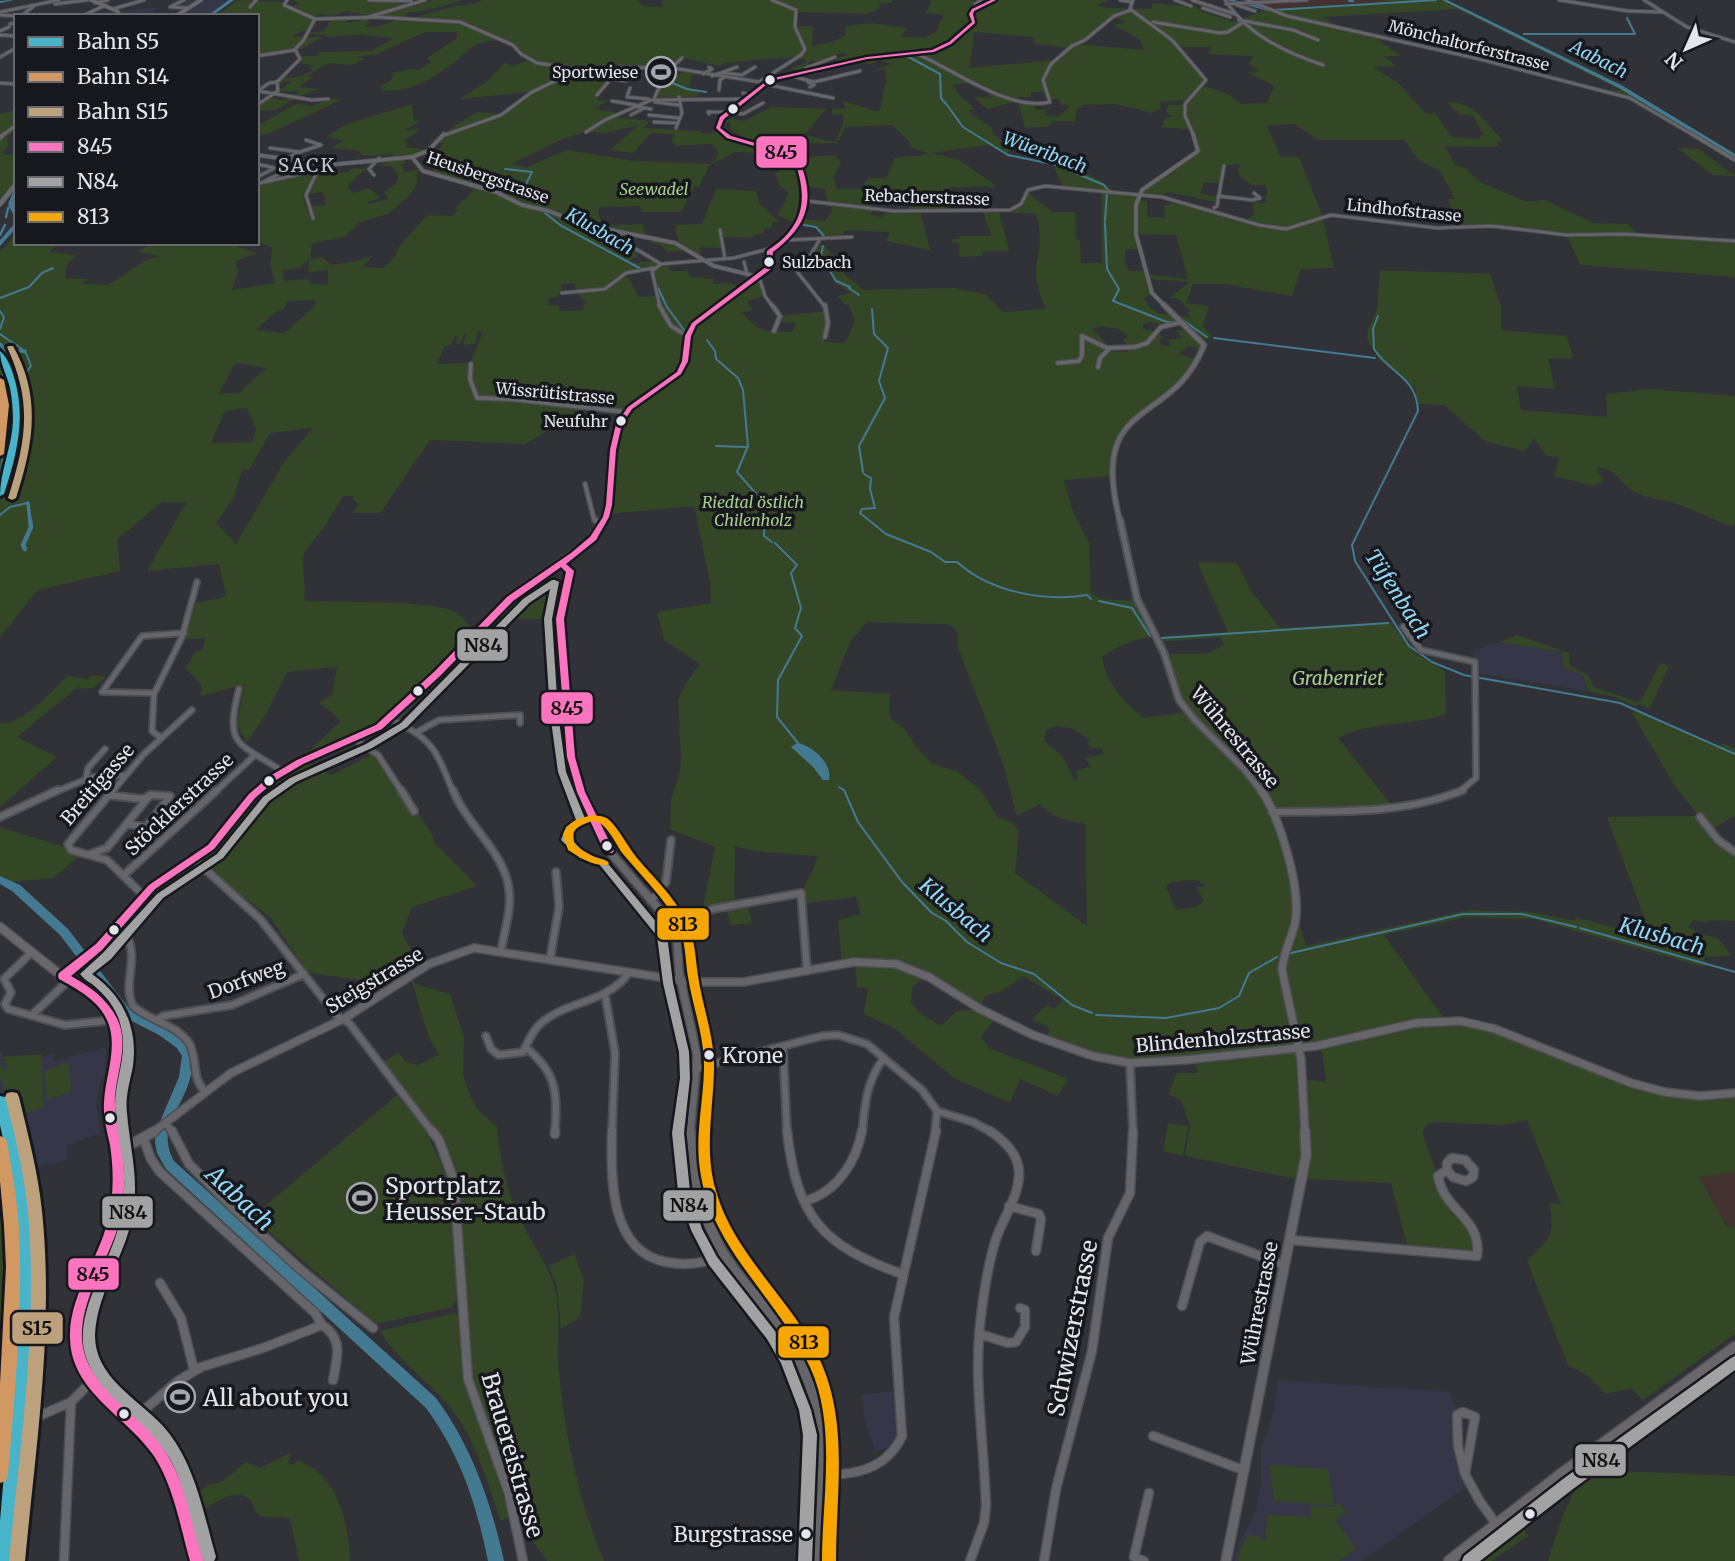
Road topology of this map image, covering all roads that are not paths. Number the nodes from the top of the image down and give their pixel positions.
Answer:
1 (59, 0) edge
2 (108, 0) edge
3 (144, 0) edge
4 (184, 0) edge
5 (201, 0) edge
6 (256, 0) edge
7 (287, 0) edge
8 (369, 0) edge
9 (425, 0) edge
10 (772, 0) edge
11 (981, 0) edge
12 (994, 0) edge
13 (1120, 0) edge
14 (1175, 0) edge
15 (1192, 0) edge
16 (1307, 0) edge
17 (1559, 0) edge
18 (1644, 0) edge
19 (91, 1) edge
20 (1132, 1) edge
21 (418, 2) edge
22 (1226, 2) edge
23 (1244, 2) edge
24 (1254, 3) junction
25 (1234, 4) junction
26 (50, 5) junction
27 (104, 6) junction
28 (983, 6) junction
29 (1191, 6) dead end
30 (33, 7) junction
31 (250, 7) dead end
32 (67, 8) dead end
33 (188, 8) junction
34 (1203, 8) dead end
35 (113, 9) junction
36 (1131, 10) junction
37 (1255, 11) dead end
38 (1662, 12) junction
39 (0, 13) edge
40 (24, 14) edge
41 (86, 14) edge
42 (118, 14) edge
43 (179, 14) edge
44 (1235, 14) junction
45 (365, 18) junction
46 (315, 19) junction
47 (1239, 20) junction
48 (1153, 22) junction
49 (9, 27) dead end
50 (1, 34) edge
51 (1318, 40) dead end
52 (1735, 42) edge
53 (295, 50) junction
54 (917, 54) junction
55 (259, 56) edge
56 (835, 57) dead end
57 (682, 58) dead end
58 (1323, 65) dead end
59 (621, 67) junction
60 (669, 67) junction
61 (709, 67) dead end
62 (737, 67) dead end
63 (755, 67) dead end
64 (579, 69) junction
65 (860, 71) dead end
66 (810, 73) junction
67 (615, 74) junction
68 (703, 74) junction
69 (723, 75) junction
70 (630, 76) joint
71 (793, 76) junction
72 (610, 79) junction
73 (820, 80) junction
74 (277, 82) junction
75 (764, 82) junction
76 (808, 82) junction
77 (816, 84) dead end
78 (810, 87) dead end
79 (630, 88) dead end
80 (259, 90) edge
81 (719, 90) dead end
82 (259, 91) edge
83 (276, 93) junction
84 (597, 95) dead end
85 (746, 95) junction
86 (679, 97) junction
87 (833, 98) dead end
88 (328, 99) dead end
89 (651, 100) junction
90 (612, 101) dead end
91 (763, 103) dead end
92 (259, 104) edge
93 (635, 105) junction
94 (679, 105) junction
95 (644, 108) junction
96 (651, 109) dead end
97 (731, 112) junction
98 (709, 114) dead end
99 (631, 115) dead end
100 (649, 115) dead end
101 (679, 118) junction
102 (654, 122) dead end
103 (677, 123) junction
104 (14, 127) edge
105 (676, 128) dead end
106 (586, 132) dead end
107 (0, 138) edge
108 (306, 141) dead end
109 (270, 148) dead end
110 (300, 152) junction
111 (259, 155) edge
112 (268, 157) junction
113 (412, 157) junction
114 (379, 158) junction
115 (283, 160) junction
116 (1735, 160) edge
117 (259, 162) edge
118 (301, 163) junction
119 (259, 164) edge
120 (328, 165) junction
121 (1224, 166) dead end
122 (318, 170) junction
123 (374, 175) dead end
124 (259, 176) edge
125 (14, 186) edge
126 (1140, 193) junction
127 (1254, 193) dead end
128 (1218, 196) junction
129 (807, 200) junction
130 (0, 204) edge
131 (1217, 209) junction
132 (1005, 211) joint
133 (313, 218) dead end
134 (720, 230) dead end
135 (619, 233) junction
136 (852, 237) dead end
137 (820, 239) junction
138 (788, 240) junction
139 (1735, 241) edge
140 (772, 248) junction
141 (703, 259) junction
142 (725, 259) junction
143 (744, 262) dead end
144 (661, 264) junction
145 (654, 268) junction
146 (747, 274) junction
147 (759, 277) junction
148 (562, 293) dead end
149 (1182, 322) junction
150 (774, 331) dead end
151 (686, 335) junction
152 (825, 337) dead end
153 (1110, 348) junction
154 (471, 363) dead end
155 (1058, 363) dead end
156 (1098, 367) dead end
157 (626, 412) junction
158 (585, 484) dead end
159 (603, 525) junction
160 (561, 563) junction
161 (197, 582) dead end
162 (1403, 627) dead end
163 (184, 633) junction
164 (239, 689) dead end
165 (153, 693) junction
166 (192, 710) dead end
167 (390, 719) junction
168 (520, 723) dead end
169 (417, 732) junction
170 (160, 737) junction
171 (354, 739) junction
172 (105, 749) dead end
173 (254, 756) junction
174 (282, 771) junction
175 (125, 775) junction
176 (86, 777) junction
177 (108, 795) junction
178 (150, 795) junction
179 (414, 811) dead end
180 (1272, 812) junction
181 (0, 817) edge
182 (1700, 817) dead end
183 (128, 824) junction
184 (671, 840) dead end
185 (1735, 852) edge
186 (90, 854) junction
187 (195, 860) junction
188 (556, 872) dead end
189 (124, 875) junction
190 (143, 895) junction
191 (651, 901) junction
192 (669, 923) junction
193 (0, 928) edge
194 (127, 937) dead end
195 (33, 951) junction
196 (500, 951) junction
197 (551, 959) junction
198 (807, 971) junction
199 (629, 973) junction
200 (304, 974) junction
201 (66, 978) junction
202 (680, 979) junction
203 (605, 994) junction
204 (32, 1015) junction
205 (342, 1019) junction
206 (113, 1020) junction
207 (157, 1020) junction
208 (486, 1036) dead end
209 (783, 1046) junction
210 (525, 1047) junction
211 (1299, 1048) junction
212 (884, 1058) junction
213 (1130, 1063) junction
214 (697, 1068) junction
215 (204, 1090) junction
216 (1735, 1093) edge
217 (937, 1111) junction
218 (168, 1123) junction
219 (555, 1134) dead end
220 (144, 1140) junction
221 (117, 1152) junction
222 (1447, 1170) dead end
223 (805, 1201) junction
224 (1009, 1206) junction
225 (1290, 1240) junction
226 (1036, 1251) dead end
227 (724, 1255) junction
228 (1284, 1265) junction
229 (902, 1274) junction
230 (160, 1283) dead end
231 (1182, 1306) dead end
232 (1020, 1308) dead end
233 (322, 1325) junction
234 (373, 1328) dead end
235 (980, 1334) junction
236 (1735, 1347) edge
237 (194, 1370) junction
238 (333, 1380) dead end
239 (90, 1383) junction
240 (71, 1402) junction
241 (131, 1421) junction
242 (3, 1432) edge
243 (1153, 1436) dead end
244 (1243, 1470) junction
245 (1465, 1475) junction
246 (822, 1476) junction
247 (0, 1485) edge
248 (1149, 1493) dead end
249 (1497, 1525) junction
250 (64, 1561) edge
251 (197, 1561) edge
252 (523, 1561) edge
253 (817, 1561) edge
254 (970, 1561) edge
255 (1044, 1561) edge
256 (1144, 1561) edge
257 (1226, 1561) edge
258 (1449, 1561) edge

1 - 30 street
2 - 19 street
3 - 35 street
4 - 33 street
5 - 33 main road
6 - 31 street
7 - 46 street
8 - 21 street
9 - 21 street
10 - 75 street
11 - 28 street
12 - 28 street
13 - 20 street
14 - 29 street
15 - 44 street
16 - 24 street
17 - 38 street
18 - 38 street
19 - 26 street
19 - 27 main road
20 - 36 street
21 - 45 street
22 - 25 street
22 - 44 street
23 - 24 street, Mönchaltorferstrasse
23 - 25 street
24 - 116 street, Mönchaltorferstrasse
25 - 37 street
26 - 30 street
26 - 32 street
27 - 35 main road
27 - 41 street
28 - 54 street, Heusbergstrasse
30 - 39 street
30 - 40 street
33 - 43 main road
34 - 47 street
35 - 42 main road
36 - 48 street
36 - 54 street
38 - 52 street
44 - 47 street
45 - 46 street
45 - 64 street
46 - 53 street
47 - 48 street
47 - 51 street
47 - 58 street
48 - 126 street
49 - 50 street
53 - 55 street
53 - 74 street
54 - 66 street, Heusbergstrasse
56 - 66 street
57 - 60 street
59 - 60 street, Heusbergstrasse
59 - 64 street, Heusbergstrasse
59 - 67 street
60 - 68 street, Heusbergstrasse
60 - 89 street
61 - 68 street
62 - 69 street
63 - 69 street
64 - 113 street, Heusbergstrasse
65 - 73 street
66 - 71 street, Heusbergstrasse
67 - 70 street
67 - 72 street
68 - 69 street, Heusbergstrasse
69 - 75 street, Heusbergstrasse
69 - 81 street
70 - 72 street
71 - 75 street, Heusbergstrasse
71 - 76 street
72 - 84 street
73 - 76 street
73 - 77 street
74 - 80 street
74 - 83 street
75 - 85 street
75 - 87 street
76 - 78 street
79 - 89 street
82 - 83 street
83 - 88 street
83 - 92 street
85 - 86 street
85 - 97 street
86 - 89 street
86 - 94 street
89 - 93 street
89 - 94 street
90 - 93 street
91 - 97 street
93 - 95 street
93 - 106 street
94 - 101 street
95 - 96 street
95 - 99 street
97 - 98 street
97 - 129 street
100 - 101 street
101 - 103 street
102 - 103 street
103 - 105 street
104 - 107 street
108 - 110 street
109 - 110 street
110 - 115 street
111 - 112 street
112 - 115 street
112 - 117 street
113 - 114 street
113 - 135 street, Heusbergstrasse
114 - 120 street
114 - 123 street
115 - 118 street
118 - 120 street
118 - 122 street
119 - 124 street
120 - 122 street
121 - 128 street
122 - 133 street
125 - 130 main road
126 - 131 street, Lindhofstrasse
126 - 132 street, Lindhofstrasse
126 - 149 street
127 - 128 street
128 - 131 street
129 - 132 street, Rebacherstrasse
129 - 138 street
131 - 139 street, Lindhofstrasse
134 - 142 street
135 - 141 street, Heusbergstrasse
135 - 144 street
136 - 137 street
137 - 138 street
137 - 152 street
138 - 140 street
140 - 142 street
140 - 147 street
141 - 142 street
141 - 144 street
141 - 146 street, Heusbergstrasse
143 - 146 street
144 - 145 street
145 - 148 street
145 - 151 street
146 - 147 street, Heusbergstrasse
147 - 150 street
147 - 151 street
149 - 153 street
149 - 180 street, Wührestrasse
151 - 157 street
153 - 155 street
153 - 156 street
154 - 157 street, Wissrütistrasse
157 - 159 street
158 - 159 street
159 - 160 street
160 - 167 street
160 - 191 street
161 - 163 street
162 - 180 street
163 - 165 street
163 - 165 street
164 - 173 street
165 - 170 street
166 - 170 street, Breitigasse
167 - 169 street
167 - 171 street
168 - 169 street
169 - 196 street
170 - 175 street, Breitigasse
171 - 174 street
171 - 179 street
172 - 176 street
173 - 174 street
173 - 189 street, Stöcklerstrasse
174 - 187 street
175 - 176 street
175 - 177 street, Breitigasse
176 - 181 street
177 - 178 street
177 - 186 street, Breitigasse
178 - 183 street
178 - 183 street
180 - 211 street, Wührestrasse
182 - 185 street
183 - 186 street
184 - 191 street
186 - 189 street, Breitigasse
187 - 190 street
187 - 200 street, Brauereistrasse
188 - 197 street
189 - 190 street, Breitigasse
190 - 201 street
191 - 192 street
192 - 198 street
192 - 202 street
193 - 195 main road
194 - 207 street
195 - 201 main road
195 - 204 street
196 - 197 street, Steigstrasse
196 - 205 street, Steigstrasse
197 - 199 street, Steigstrasse
198 - 202 street, Blindenholzstrasse
198 - 213 street, Blindenholzstrasse
199 - 202 street, Steigstrasse
199 - 203 street
200 - 205 street, Brauereistrasse
200 - 207 street, Dorfweg
201 - 204 street
201 - 206 main road
202 - 214 street
203 - 210 street
203 - 227 street
204 - 206 street
205 - 215 street, Steigstrasse
205 - 252 street, Brauereistrasse
206 - 221 main road
207 - 215 street
208 - 210 street
209 - 212 street
209 - 214 street
209 - 223 street
210 - 219 street
211 - 213 street, Blindenholzstrasse
211 - 216 street, Blindenholzstrasse
211 - 225 street, Wührestrasse
212 - 217 street
212 - 223 street
213 - 255 street, Schwizerstrasse
214 - 227 street
215 - 218 street, Steigstrasse
217 - 224 street
217 - 229 street
218 - 220 street, Steigstrasse
218 - 234 street
220 - 221 street, Steigstrasse
220 - 233 street
221 - 239 main road
222 - 225 street
223 - 229 street
224 - 226 street
224 - 235 street
225 - 228 street, Wührestrasse
227 - 246 street
228 - 231 street
228 - 244 street, Wührestrasse
229 - 246 street
230 - 237 street
232 - 235 street
233 - 237 street
233 - 238 street
235 - 254 street
236 - 249 main road
237 - 241 street
239 - 240 street
239 - 241 main road
240 - 242 street
240 - 250 street
241 - 251 main road
242 - 247 street
243 - 244 street
244 - 257 street, Wührestrasse
245 - 245 street
245 - 249 street
246 - 253 street
248 - 256 street
249 - 258 main road

